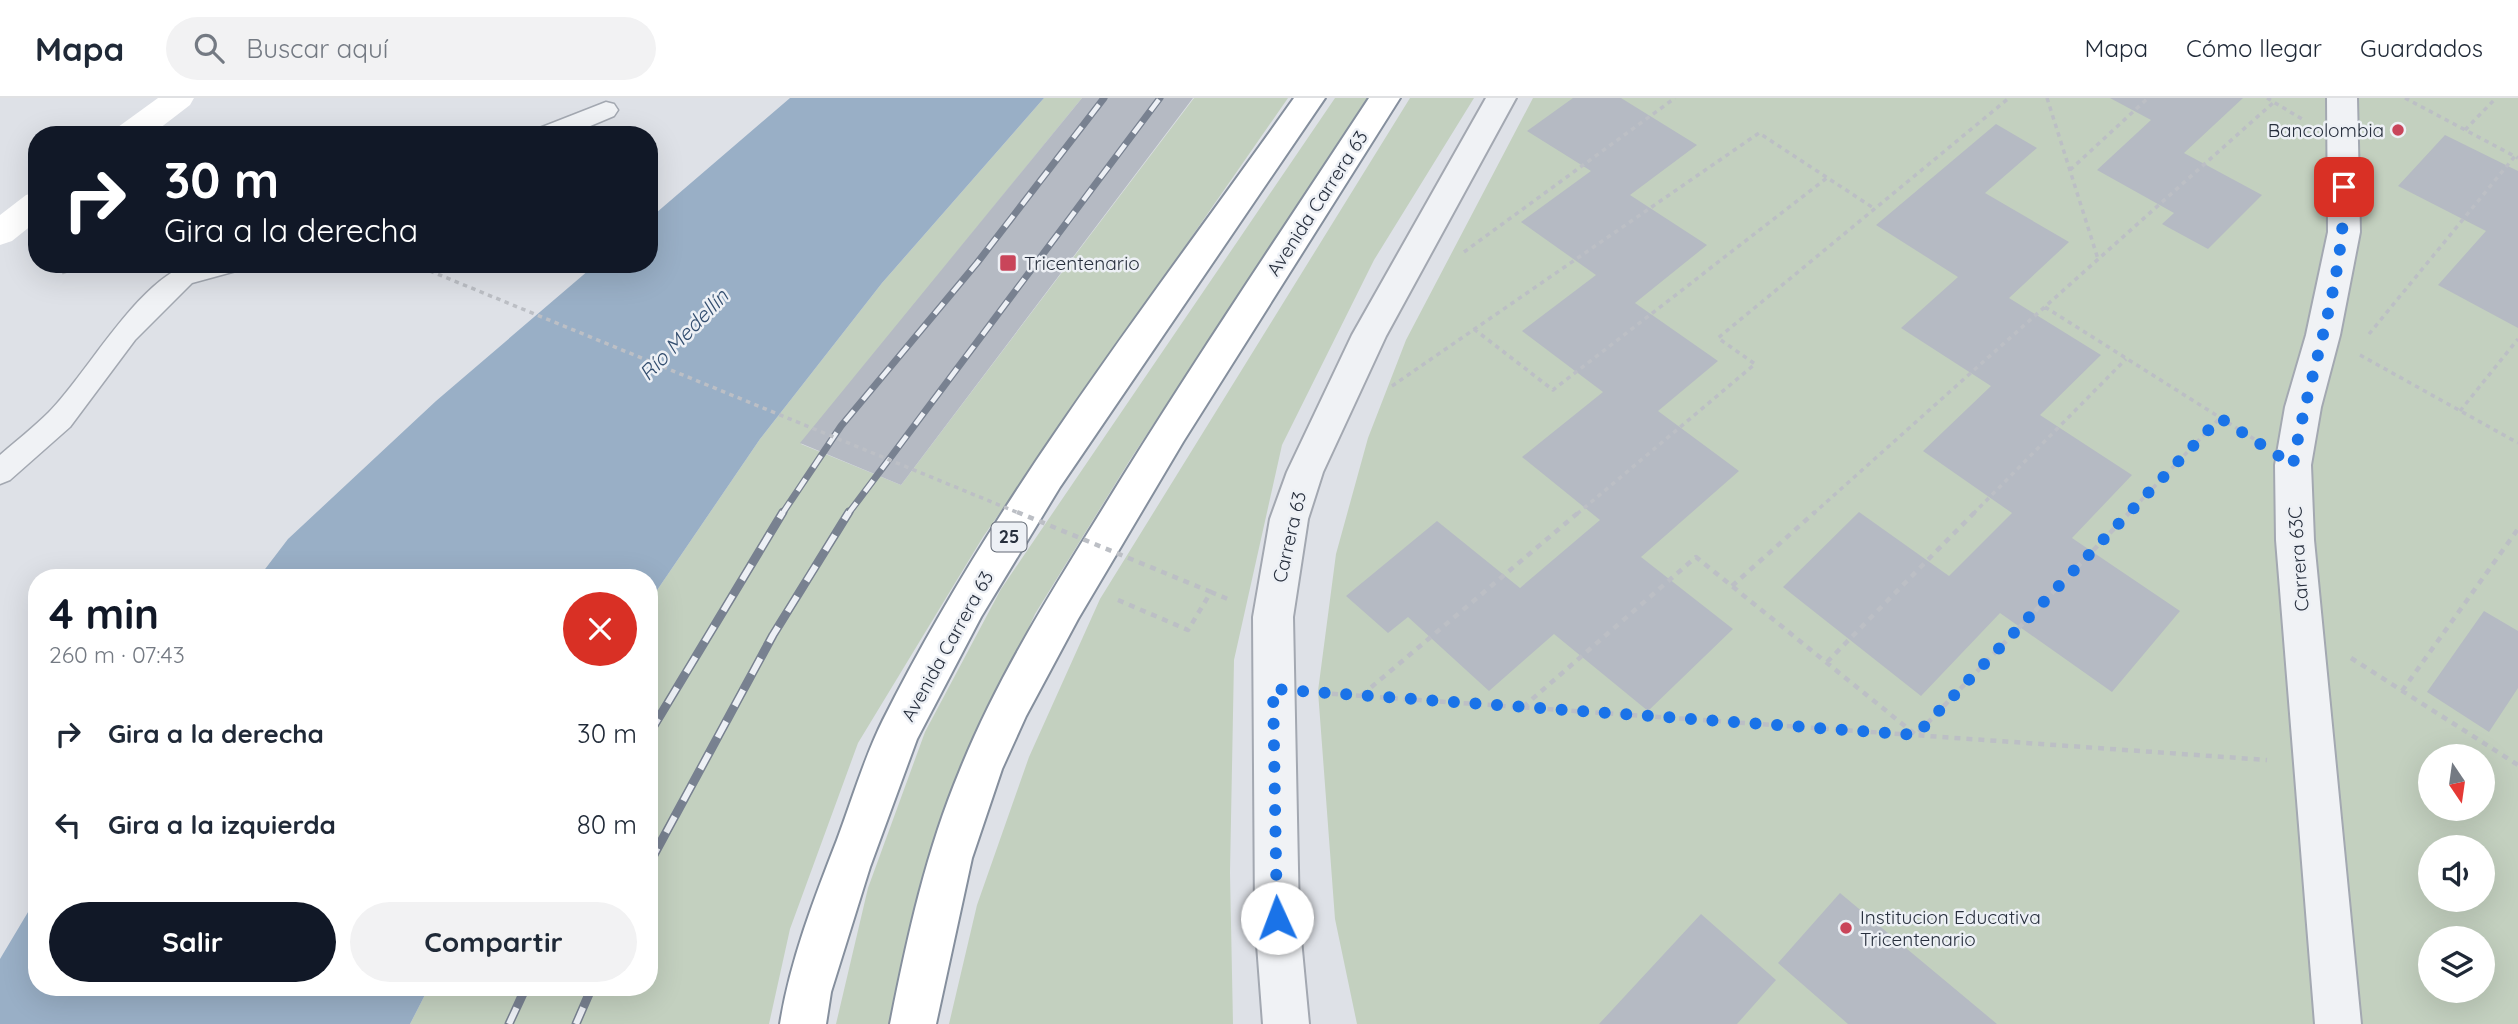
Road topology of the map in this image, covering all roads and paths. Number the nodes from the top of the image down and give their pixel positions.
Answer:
1 (180, 98) edge
2 (1310, 98) edge
3 (1385, 98) edge
4 (1502, 98) edge
5 (1675, 98) edge
6 (2009, 98) edge
7 (2047, 98) edge
8 (2148, 98) edge
9 (2342, 98) edge
10 (2405, 98) edge
11 (2496, 98) edge
12 (2274, 102) dead end
13 (606, 110) dead end
14 (141, 126) edge
15 (568, 126) edge
16 (2465, 130) junction
17 (2517, 157) edge
18 (2070, 170) junction
19 (1828, 177) junction
20 (1875, 209) junction
21 (28, 210) edge
22 (0, 233) edge
23 (1461, 254) dead end
24 (2098, 260) junction
25 (194, 273) edge
26 (434, 273) edge
27 (2045, 307) junction
28 (1474, 329) junction
29 (2518, 339) edge
30 (2339, 343) junction
31 (2126, 359) junction
32 (1387, 389) dead end
33 (2460, 411) junction
34 (2220, 418) junction
35 (2518, 443) edge
36 (2293, 465) junction
37 (0, 472) edge
38 (2518, 528) edge
39 (1078, 583) junction
40 (1732, 586) junction
41 (2303, 627) junction
42 (1826, 662) junction
43 (1273, 689) junction
44 (2402, 691) junction
45 (1361, 696) junction
46 (1522, 707) junction
47 (1916, 735) junction
48 (2518, 753) edge
49 (2317, 763) junction
50 (2515, 763) edge
51 (803, 1024) edge
52 (913, 1024) edge
53 (1286, 1024) edge
54 (2338, 1024) edge

1 - 14 main road
2 - 51 main road, Avenida Carrera 63 / 25
3 - 39 main road, Avenida Carrera 63
4 - 43 street, Carrera 63
5 - 23 path
6 - 20 path
7 - 18 path
8 - 18 path
9 - 30 street, Carrera 63C
10 - 16 path
11 - 16 path
12 - 24 path
13 - 15 lane
16 - 17 path
17 - 30 path
18 - 24 path
19 - 20 path
19 - 28 path
19 - 28 path
20 - 45 path
21 - 22 main road
24 - 27 path
25 - 37 lane
26 - 39 path, bridge
27 - 31 path
27 - 40 path
28 - 32 path
29 - 33 path
30 - 33 path
30 - 36 street, Carrera 63C
31 - 34 path
31 - 42 path
33 - 35 path
34 - 36 path
34 - 47 path
36 - 41 street, Carrera 63C
38 - 44 path
39 - 52 main road, Avenida Carrera 63
40 - 42 path
40 - 46 path
41 - 44 path
41 - 49 street, Carrera 63C
42 - 47 path
43 - 45 path
43 - 53 street, Carrera 63
44 - 50 path
45 - 46 path
46 - 47 path
47 - 49 path
48 - 50 path
49 - 54 street, Carrera 63C

